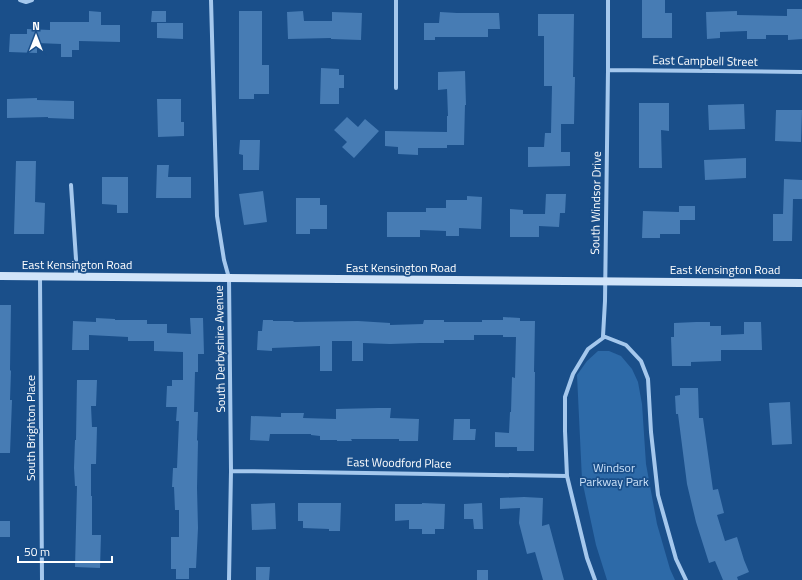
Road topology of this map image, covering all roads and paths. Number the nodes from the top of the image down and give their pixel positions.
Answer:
1 (20, 0) edge
2 (32, 0) edge
3 (212, 0) edge
4 (396, 0) edge
5 (608, 0) edge
6 (608, 70) junction
7 (802, 72) edge
8 (396, 88) dead end
9 (71, 185) dead end
10 (0, 276) edge
11 (40, 277) junction
12 (76, 277) junction
13 (229, 278) junction
14 (605, 281) junction
15 (802, 283) edge
16 (603, 336) junction
17 (231, 470) junction
18 (567, 476) junction
19 (42, 580) edge
20 (229, 580) edge
21 (595, 580) edge
22 (686, 580) edge

1 - 2 street
3 - 13 street, South Derbyshire Avenue
4 - 8 street
5 - 6 street, South Windsor Drive
6 - 7 street, East Campbell Street
6 - 14 street, South Windsor Drive
9 - 12 street
10 - 11 main road, East Kensington Road
11 - 12 main road, East Kensington Road
11 - 19 street, South Brighton Place
12 - 13 main road, East Kensington Road
13 - 14 main road, East Kensington Road
13 - 17 street, South Derbyshire Avenue
14 - 15 main road, East Kensington Road
14 - 16 street, South Windsor Drive
16 - 18 street
16 - 22 street
17 - 18 street, East Woodford Place
17 - 20 street, South Derbyshire Avenue
18 - 21 street

